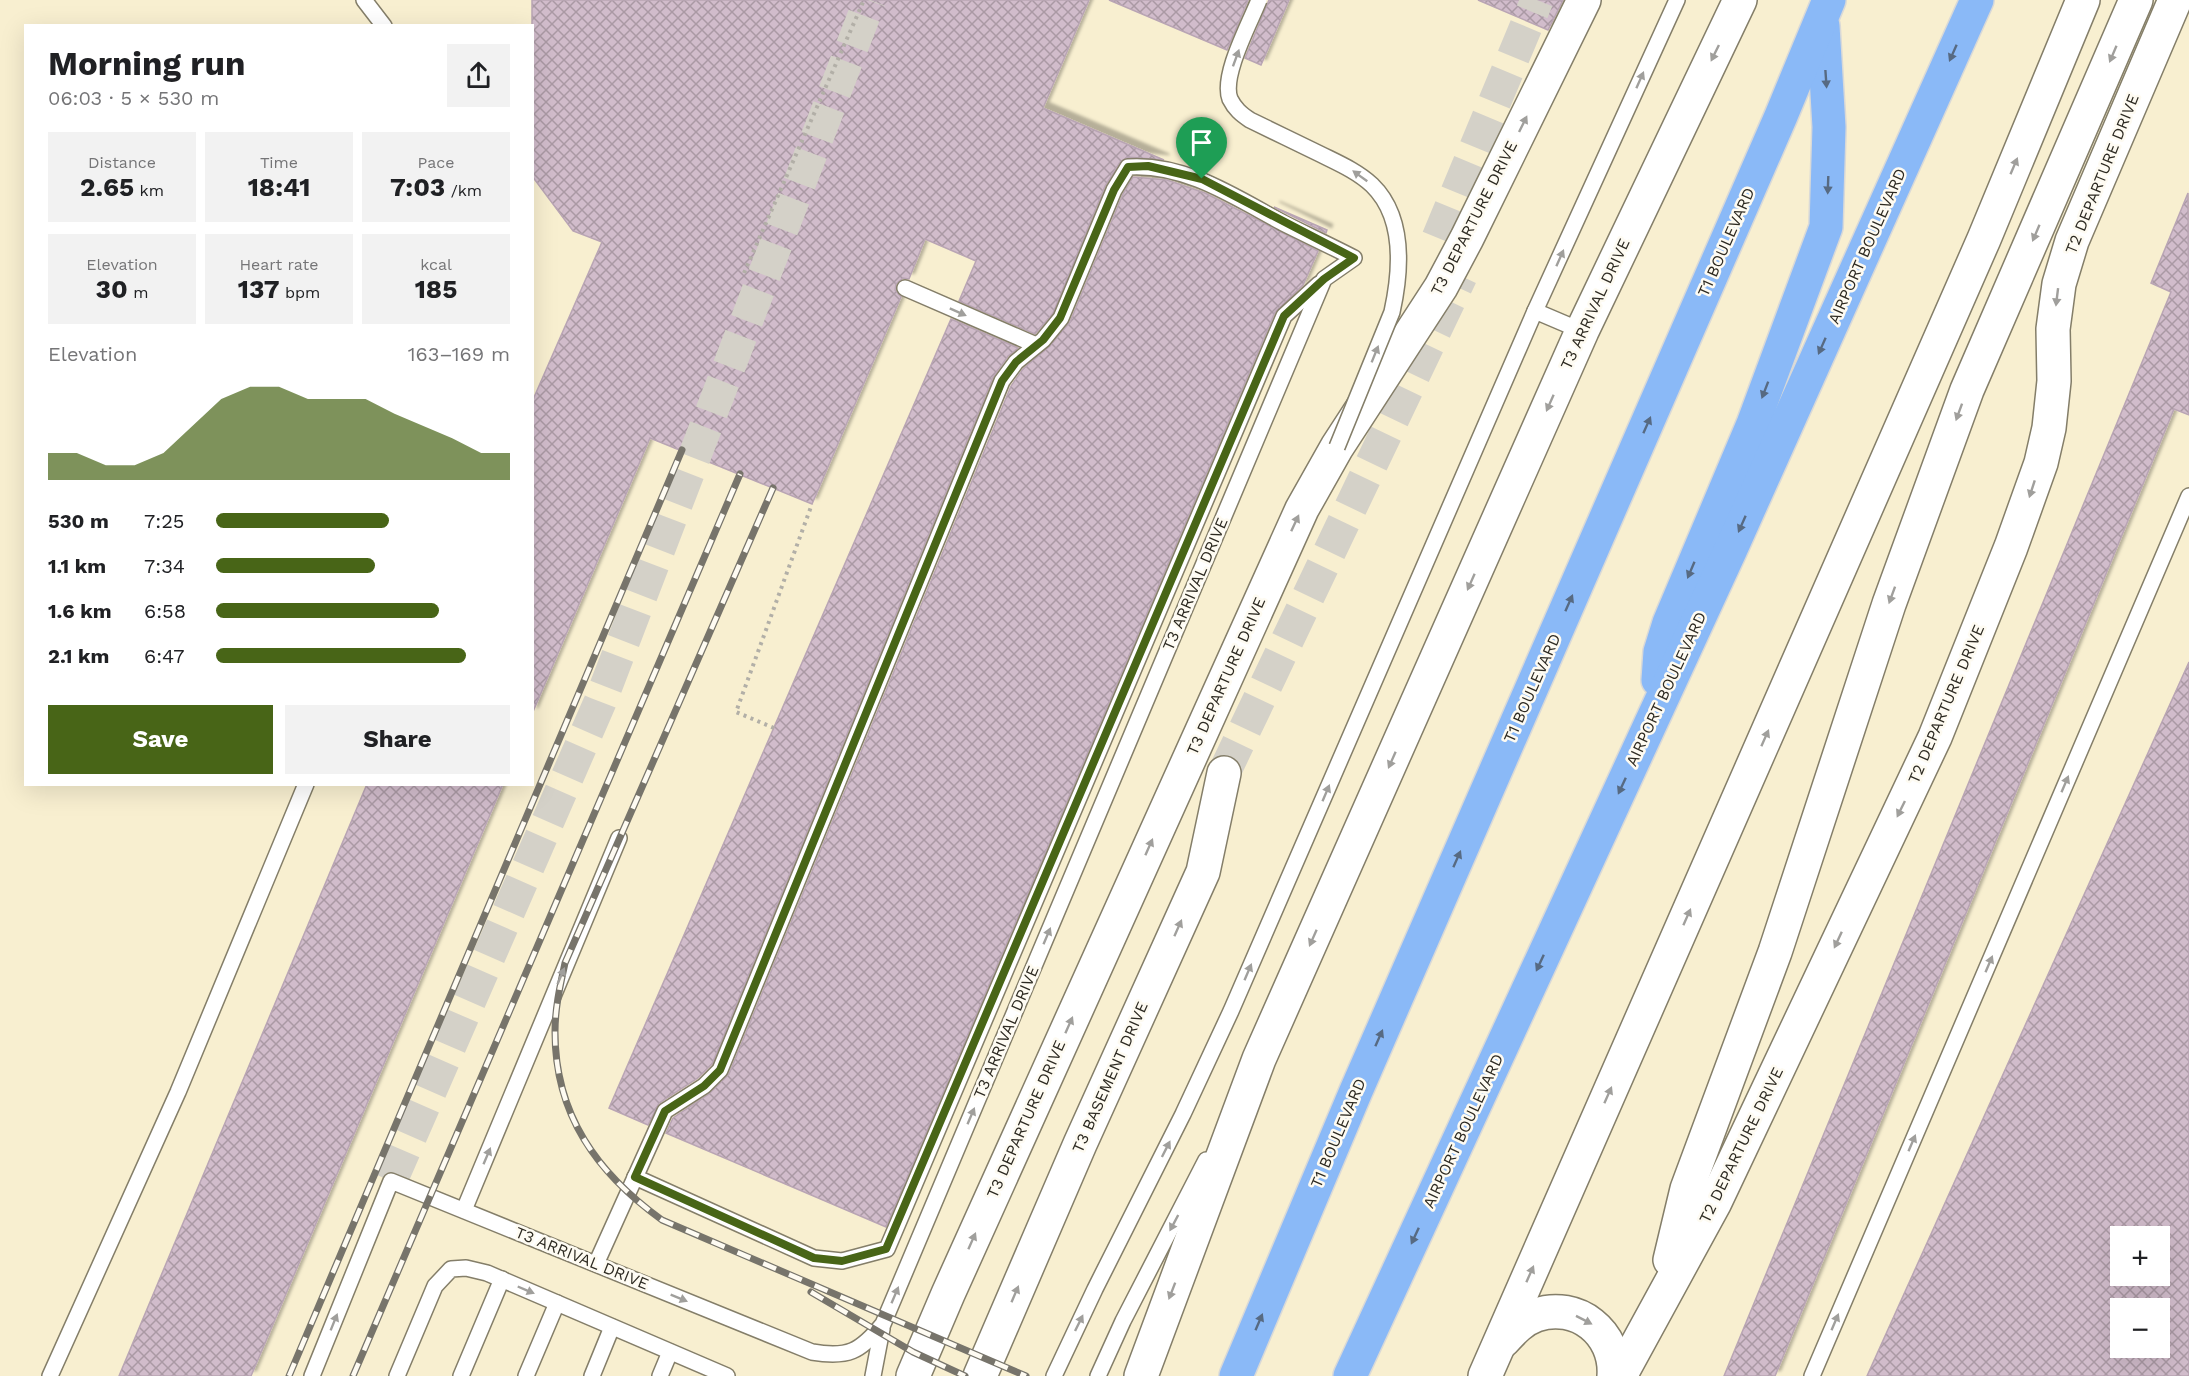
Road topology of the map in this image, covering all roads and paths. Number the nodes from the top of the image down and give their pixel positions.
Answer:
1 (364, 0) edge
2 (864, 0) edge
3 (1259, 0) edge
4 (1584, 0) edge
5 (1677, 0) edge
6 (1740, 0) edge
7 (1821, 0) edge
8 (1829, 0) edge
9 (1977, 0) edge
10 (2083, 0) edge
11 (2136, 0) edge
12 (2175, 0) edge
13 (382, 24) edge
14 (744, 273) dead end
15 (1324, 279) junction
16 (905, 288) dead end
17 (1535, 311) junction
18 (1582, 330) junction
19 (1036, 345) junction
20 (1337, 447) junction
21 (2189, 496) edge
22 (812, 504) dead end
23 (1655, 714) junction
24 (774, 728) dead end
25 (1224, 773) tunnel mouth
26 (305, 786) edge
27 (619, 838) dead end
28 (1259, 1059) junction
29 (635, 1177) junction
30 (464, 1210) junction
31 (596, 1264) junction
32 (502, 1279) junction
33 (557, 1303) junction
34 (1659, 1305) junction
35 (883, 1324) junction
36 (612, 1327) junction
37 (670, 1352) junction
38 (1492, 1361) edge
39 (50, 1376) edge
40 (312, 1376) edge
41 (397, 1376) edge
42 (461, 1376) edge
43 (526, 1376) edge
44 (592, 1376) edge
45 (660, 1376) edge
46 (726, 1376) edge
47 (873, 1376) edge
48 (913, 1376) edge
49 (981, 1376) edge
50 (1054, 1376) edge
51 (1098, 1376) edge
52 (1141, 1376) edge
53 (1236, 1376) edge
54 (1350, 1376) edge
55 (1614, 1376) edge
56 (1620, 1376) edge
57 (1812, 1376) edge

1 - 13 lane
2 - 14 path
20 -> 3 lane, bridge
20 -> 4 main road, T3 DEPARTURE DRIVE, bridge
17 -> 5 lane
6 -> 18 main road, T3 ARRIVAL DRIVE
7 -> 23 highway
53 -> 8 highway, T1 BOULEVARD
9 -> 23 highway, AIRPORT BOULEVARD
38 -> 10 main road
11 -> 34 main road
12 -> 34 main road, T2 DEPARTURE DRIVE
15 - 19 lane
15 - 29 lane
35 -> 15 lane, T3 ARRIVAL DRIVE
16 -> 19 lane
17 - 18 lane
50 -> 17 lane
18 -> 28 main road, T3 ARRIVAL DRIVE
19 - 29 lane
48 -> 20 main road, T3 DEPARTURE DRIVE
57 -> 21 lane
22 - 24 path
23 -> 54 highway, AIRPORT BOULEVARD
49 -> 25 main road, T3 BASEMENT DRIVE
26 - 39 lane
30 -> 27 lane
28 -> 51 lane
28 -> 52 main road, T3 ARRIVAL DRIVE
29 - 31 lane
30 - 31 lane, T3 ARRIVAL DRIVE
40 -> 30 lane, T3 ARRIVAL DRIVE
31 -> 35 lane, T3 ARRIVAL DRIVE
32 -> 33 lane
32 - 41 lane
32 - 42 lane
33 - 36 lane
33 - 43 lane
34 - 56 main road, T2 DEPARTURE DRIVE
35 - 47 lane
36 - 37 lane
36 - 44 lane
37 - 45 lane
37 - 46 lane
38 -> 55 main road

